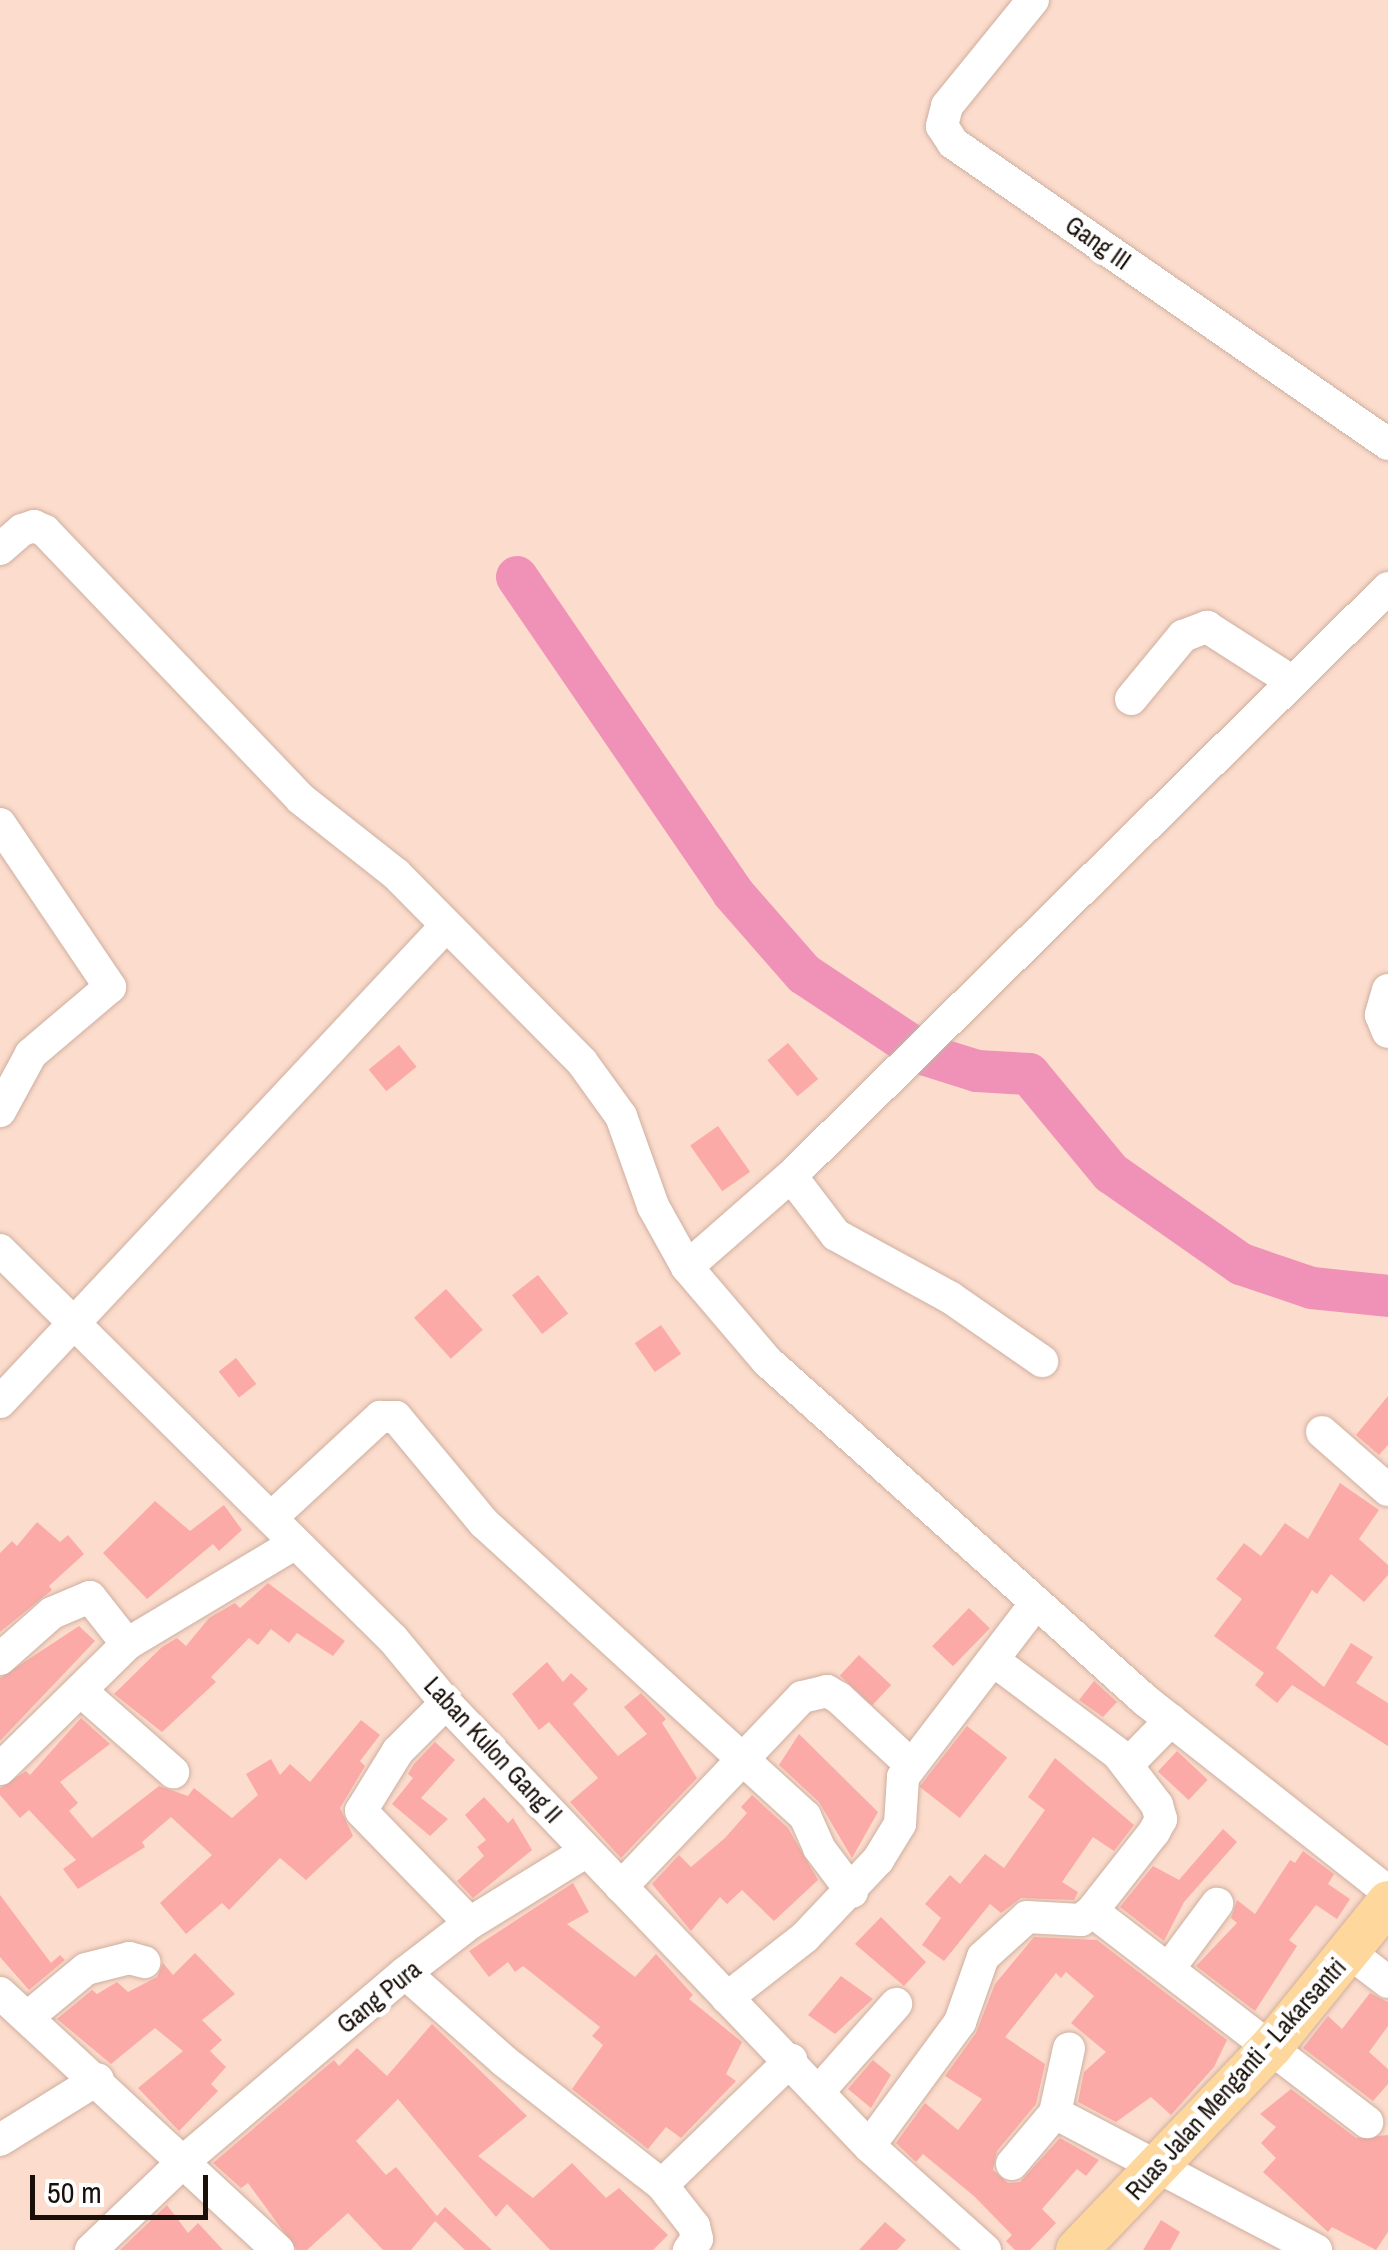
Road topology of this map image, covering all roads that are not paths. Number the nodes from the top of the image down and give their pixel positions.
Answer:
1 (1034, 0) edge
2 (1388, 444) edge
3 (0, 549) edge
4 (1388, 588) edge
5 (1292, 682) junction
6 (1131, 699) dead end
7 (0, 824) edge
8 (445, 927) junction
9 (1388, 990) edge
10 (1388, 1032) edge
11 (0, 1110) edge
12 (791, 1176) junction
13 (0, 1250) edge
14 (687, 1267) junction
15 (74, 1322) junction
16 (1042, 1360) dead end
17 (0, 1402) edge
18 (1322, 1432) dead end
19 (1388, 1490) edge
20 (272, 1518) junction
21 (294, 1544) junction
22 (1036, 1602) junction
23 (127, 1644) junction
24 (0, 1658) edge
25 (994, 1660) junction
26 (81, 1691) junction
27 (446, 1703) junction
28 (1171, 1720) junction
29 (745, 1759) junction
30 (911, 1765) junction
31 (1127, 1765) junction
32 (0, 1768) edge
33 (173, 1772) dead end
34 (587, 1851) junction
35 (621, 1887) junction
36 (852, 1892) junction
37 (1388, 1892) edge
38 (1388, 1902) edge
39 (1217, 1904) dead end
40 (1092, 1912) junction
41 (470, 1923) junction
42 (1350, 1952) junction
43 (144, 1962) dead end
44 (1170, 1967) junction
45 (406, 1973) junction
46 (1388, 1982) edge
47 (0, 1993) edge
48 (727, 1998) junction
49 (896, 2004) dead end
50 (28, 2017) junction
51 (1272, 2046) junction
52 (1069, 2048) dead end
53 (790, 2060) junction
54 (98, 2079) junction
55 (820, 2090) junction
56 (1055, 2114) junction
57 (1367, 2122) dead end
58 (0, 2140) edge
59 (869, 2146) junction
60 (184, 2161) junction
61 (1012, 2164) dead end
62 (1162, 2167) junction
63 (662, 2185) junction
64 (91, 2250) edge
65 (278, 2250) edge
66 (690, 2250) edge
67 (985, 2250) edge
68 (1077, 2250) edge
69 (1316, 2250) edge

1 - 2 street, Gang III
3 - 8 street
4 - 5 street
5 - 6 street
5 - 12 street
7 - 11 street
8 - 14 street
8 - 15 street
9 - 10 street
12 - 14 street
12 - 16 street
13 - 15 street, Laban Kulon Gang II
14 - 22 street
15 - 17 street
15 - 20 street, Laban Kulon Gang II
18 - 19 street
20 - 21 street, Laban Kulon Gang II
20 - 29 street
21 - 23 street
21 - 27 street, Laban Kulon Gang II
22 - 25 street
22 - 28 street
23 - 24 street
23 - 26 street
25 - 30 street
25 - 31 street
26 - 32 street
26 - 33 street
27 - 34 street, Laban Kulon Gang II
27 - 41 street
28 - 31 street
28 - 37 street
29 - 30 street
29 - 35 street
29 - 36 street
30 - 36 street
31 - 40 street
34 - 35 street, Laban Kulon Gang II
34 - 41 street, Gang Pura
35 - 48 street, Laban Kulon Gang II
36 - 48 street
38 - 42 main road, Ruas Jalan Menganti - Lakarsantri
39 - 44 street
40 - 44 street
40 - 59 street
41 - 45 street, Gang Pura
42 - 46 street
42 - 51 main road, Ruas Jalan Menganti - Lakarsantri
43 - 50 street
44 - 51 street
45 - 60 street, Gang Pura
45 - 63 street
47 - 50 street
48 - 53 street, Laban Kulon Gang II
49 - 55 street
50 - 54 street
51 - 57 street
51 - 62 main road, Ruas Jalan Menganti - Lakarsantri
52 - 56 street
53 - 55 street, Laban Kulon Gang II
53 - 63 street
54 - 58 street
54 - 60 street
55 - 59 street, Laban Kulon Gang II
56 - 61 street
56 - 62 street
59 - 67 street, Laban Kulon Gang II
60 - 64 street, Gang Pura
60 - 65 street
62 - 68 main road, Ruas Jalan Menganti - Lakarsantri
62 - 69 street
63 - 66 street

